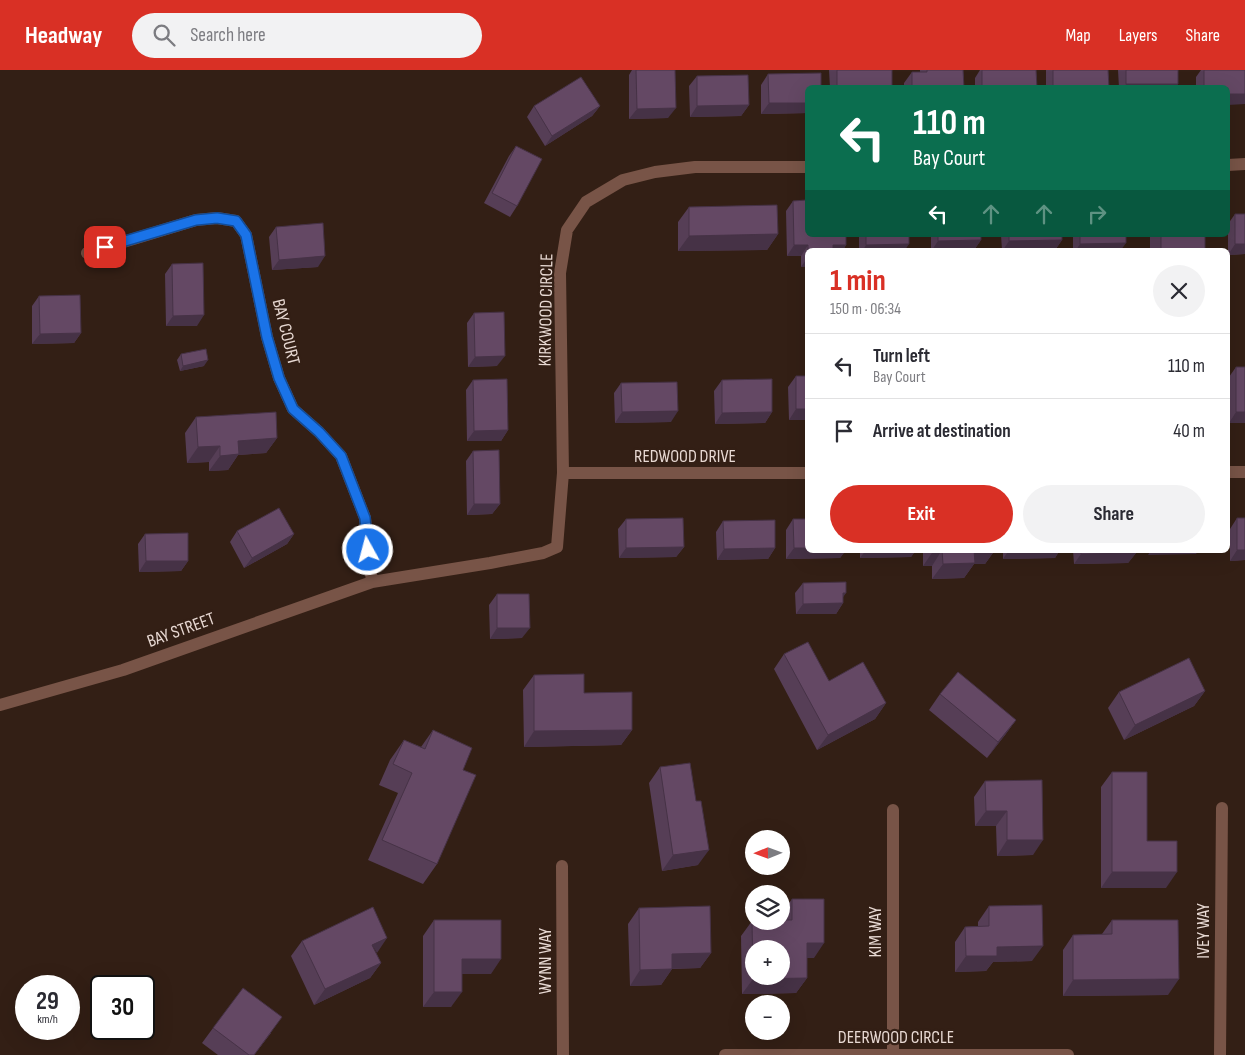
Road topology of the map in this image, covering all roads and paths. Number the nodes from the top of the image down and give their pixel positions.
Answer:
1 (1245, 164) edge
2 (1230, 165) edge
3 (805, 167) edge
4 (87, 252) dead end
5 (1230, 472) edge
6 (1245, 472) edge
7 (563, 473) junction
8 (805, 474) edge
9 (372, 582) junction
10 (0, 705) edge
11 (1222, 808) dead end
12 (893, 810) dead end
13 (562, 866) dead end
14 (893, 1054) edge
15 (563, 1055) edge
16 (725, 1055) edge
17 (1068, 1055) edge
18 (1220, 1055) edge

1 - 2 street
3 - 7 street, KIRKWOOD CIRCLE
4 - 9 street, BAY COURT
5 - 6 street
7 - 8 street, REDWOOD DRIVE
7 - 9 street, KIRKWOOD CIRCLE
9 - 10 street, BAY STREET
11 - 18 street, IVEY WAY
12 - 14 street, KIM WAY
13 - 15 street, WYNN WAY
14 - 16 street, DEERWOOD CIRCLE
14 - 17 street, DEERWOOD CIRCLE

